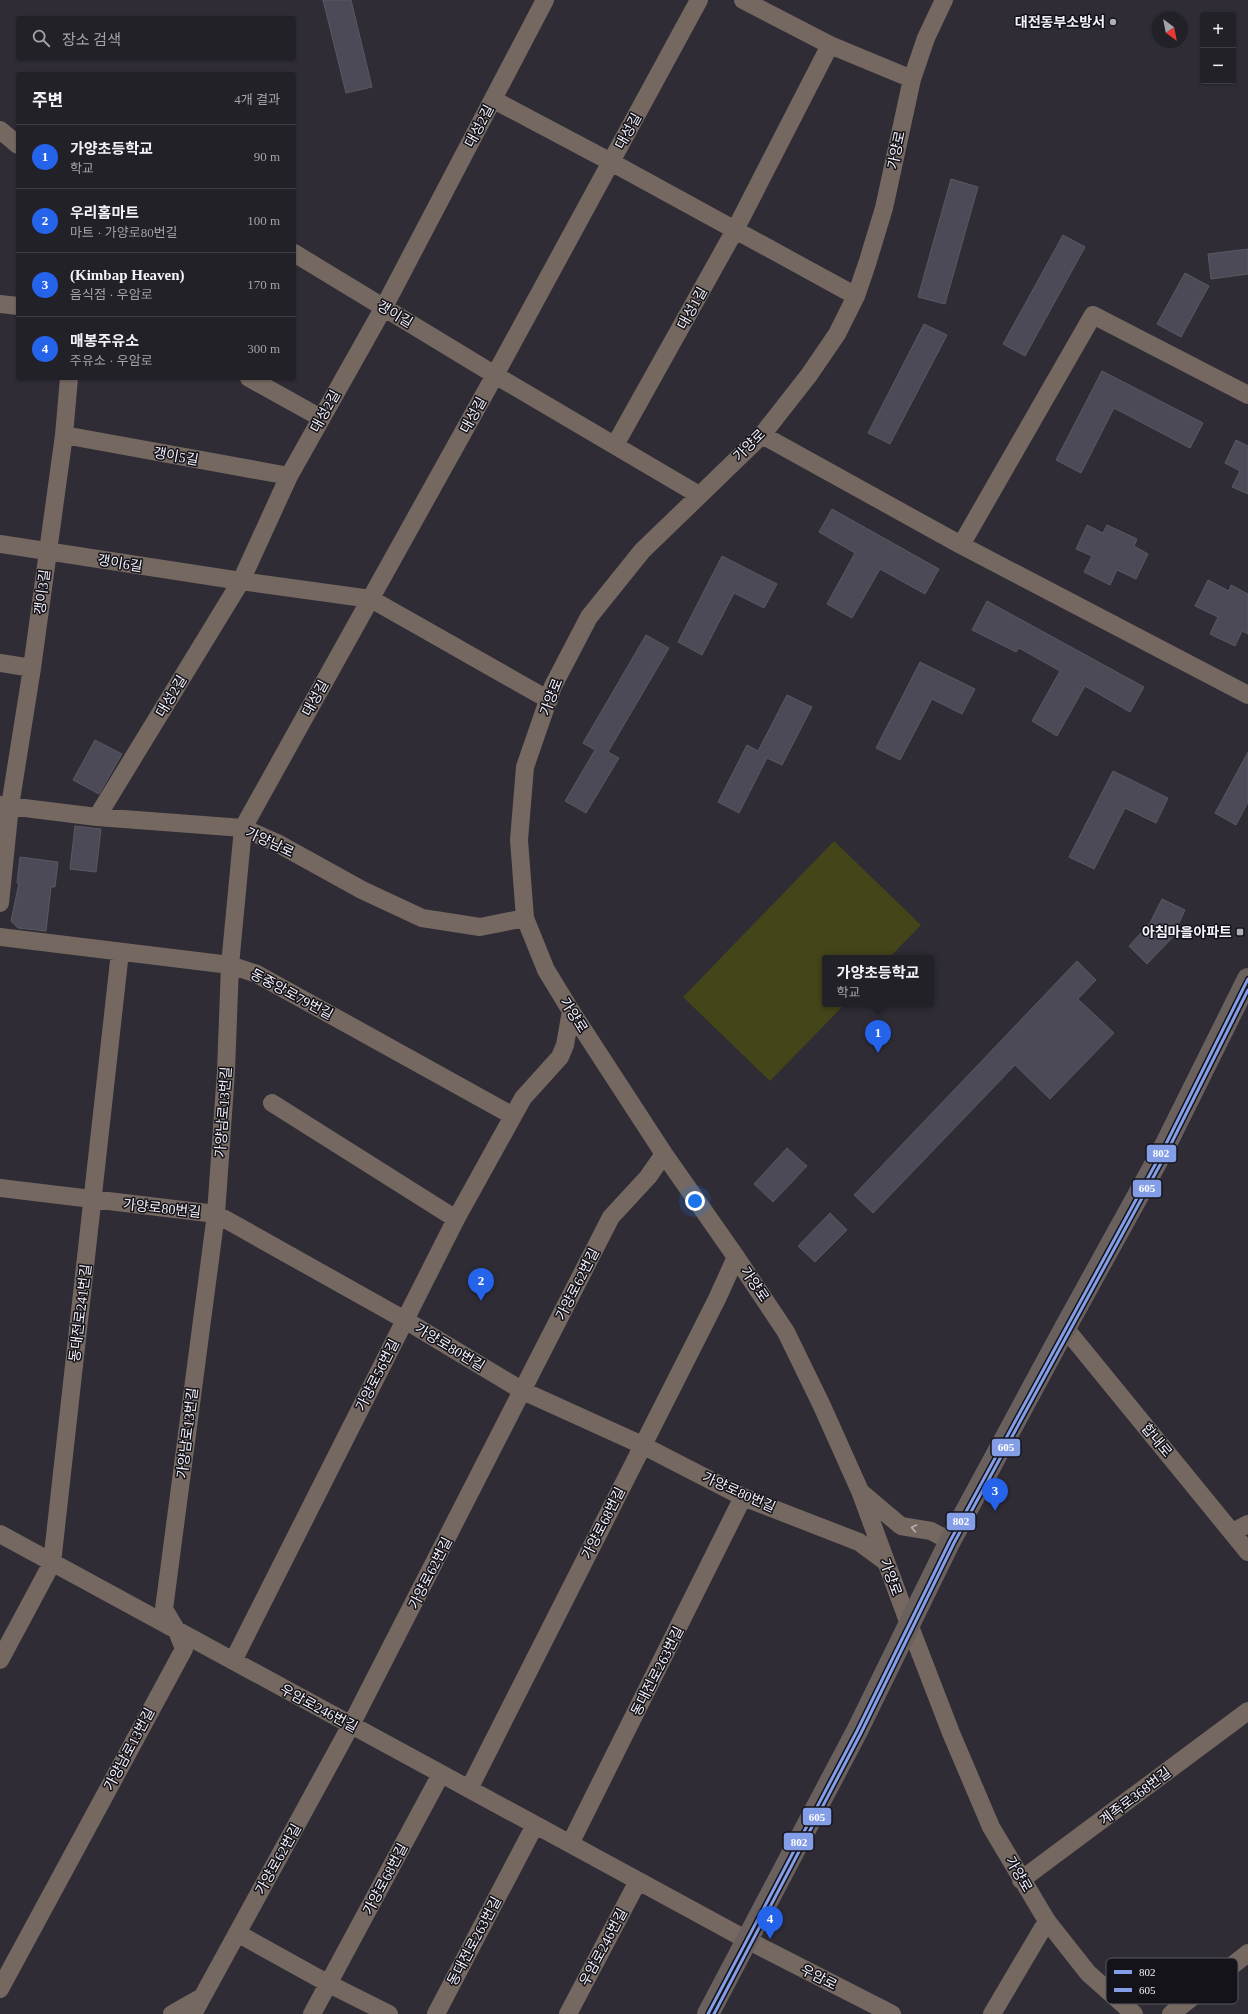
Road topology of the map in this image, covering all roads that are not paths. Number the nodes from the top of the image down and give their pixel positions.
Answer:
1 (545, 0) edge
2 (699, 0) edge
3 (743, 0) edge
4 (944, 0) edge
5 (830, 45) junction
6 (912, 79) junction
7 (494, 100) junction
8 (0, 130) edge
9 (16, 143) edge
10 (611, 162) junction
11 (735, 230) junction
12 (296, 255) edge
13 (856, 296) junction
14 (0, 304) edge
15 (16, 306) edge
16 (384, 307) junction
17 (495, 375) junction
18 (69, 380) edge
19 (253, 380) edge
20 (1248, 395) edge
21 (321, 418) junction
22 (64, 435) junction
23 (762, 435) junction
24 (616, 445) junction
25 (288, 476) junction
26 (700, 495) junction
27 (0, 544) edge
28 (960, 545) junction
29 (47, 552) junction
30 (241, 581) junction
31 (370, 599) junction
32 (0, 663) edge
33 (32, 668) junction
34 (1248, 695) edge
35 (549, 700) junction
36 (5, 806) edge
37 (97, 817) junction
38 (242, 828) junction
39 (0, 903) edge
40 (525, 918) junction
41 (0, 937) edge
42 (120, 952) junction
43 (230, 965) junction
44 (1248, 979) edge
45 (571, 1011) junction
46 (272, 1102) dead end
47 (513, 1116) junction
48 (664, 1154) junction
49 (0, 1188) edge
50 (93, 1200) junction
51 (216, 1214) junction
52 (456, 1219) junction
53 (736, 1256) junction
54 (405, 1320) junction
55 (1065, 1328) junction
56 (523, 1391) junction
57 (642, 1445) junction
58 (860, 1491) junction
59 (743, 1497) junction
60 (1241, 1528) edge
61 (0, 1534) edge
62 (950, 1541) junction
63 (1248, 1552) edge
64 (886, 1562) junction
65 (52, 1563) junction
66 (909, 1624) junction
67 (177, 1631) junction
68 (0, 1660) edge
69 (233, 1661) junction
70 (1248, 1711) edge
71 (351, 1725) junction
72 (441, 1774) junction
73 (469, 1789) junction
74 (535, 1825) junction
75 (570, 1844) junction
76 (1021, 1880) junction
77 (638, 1881) junction
78 (1047, 1921) junction
79 (237, 1933) junction
80 (747, 1940) junction
81 (1248, 1953) edge
82 (1238, 1961) edge
83 (329, 1984) junction
84 (0, 1989) edge
85 (1106, 1989) edge
86 (202, 1997) junction
87 (1123, 2004) edge
88 (1184, 2004) edge
89 (172, 2014) edge
90 (193, 2014) edge
91 (312, 2014) edge
92 (389, 2014) edge
93 (436, 2014) edge
94 (568, 2014) edge
95 (708, 2014) edge
96 (892, 2014) edge
97 (992, 2014) edge
98 (1134, 2014) edge
99 (1171, 2014) edge

1 - 7 street, 대성2길
2 - 10 street, 대성길
3 - 5 street
4 - 6 street, 가양로
5 - 6 street
5 - 11 street, 대성1길
6 - 13 street, 가양로
7 - 10 street
7 - 16 street, 대성2길
8 - 9 street
10 - 11 street
10 - 17 street, 대성길
11 - 13 street
11 - 24 street, 대성1길
12 - 16 street, 갱이길
13 - 23 street, 가양로
14 - 15 street
16 - 17 street, 갱이길
16 - 21 street, 대성2길
17 - 24 street
17 - 31 street, 대성길
18 - 22 street, 갱이3길
19 - 21 street
20 - 28 street
21 - 25 street, 대성2길
22 - 25 street, 갱이5길
22 - 29 street, 갱이3길
23 - 26 street, 가양로
23 - 28 street
24 - 26 street
25 - 30 street, 대성2길
26 - 35 street, 가양로
27 - 29 street, 갱이6길
28 - 34 street
29 - 30 street, 갱이6길
29 - 33 street, 갱이3길
30 - 31 street, 갱이6길
30 - 37 street, 대성2길
31 - 35 street
31 - 38 street, 대성길
32 - 33 street
33 - 36 street, 갱이3길
35 - 40 street, 가양로
36 - 37 street, 가양남로
36 - 39 street, 갱이3길
37 - 38 street, 가양남로
38 - 40 street, 가양남로
38 - 43 street, 가양남로13번길
40 - 45 street, 가양로
41 - 42 street, 동중앙로79번길
42 - 43 street, 동중앙로79번길
42 - 50 street, 동대전로241번길
43 - 47 street, 동중앙로79번길
43 - 51 street, 가양남로13번길
44 - 55 main road
45 - 47 street, 가양로56번길
45 - 48 street, 가양로
46 - 52 street
47 - 52 street, 가양로56번길
48 - 53 street, 가양로
48 - 56 street, 가양로62번길
49 - 50 street, 가양로80번길
50 - 51 street, 가양로80번길
50 - 65 street, 동대전로241번길
51 - 54 street, 가양로80번길
51 - 67 street, 가양남로13번길
52 - 54 street, 가양로56번길
53 - 57 street, 가양로68번길
53 - 58 street, 가양로
54 - 56 street, 가양로80번길
54 - 69 street, 가양로56번길
55 - 60 street, 합내로
55 - 62 main road
56 - 57 street, 가양로80번길
56 - 71 street, 가양로62번길
57 - 59 street, 가양로80번길
57 - 73 street, 가양로68번길
62 -> 58 street
58 - 64 street, 가양로
59 - 64 street, 가양로80번길
59 - 75 street, 동대전로263번길
60 - 63 street, 합내로
61 - 65 street, 우암로246번길
62 - 66 main road
64 - 66 street, 가양로
65 - 67 street, 우암로246번길
65 - 68 street, 동대전로241번길
66 - 76 street, 가양로
66 - 80 main road
67 - 69 street, 우암로246번길
67 - 84 street, 가양남로13번길
69 - 71 street, 우암로246번길
70 - 76 street, 계족로368번길
71 - 72 street, 우암로246번길
71 - 79 street, 가양로62번길
72 - 73 street, 우암로246번길
72 - 83 street, 가양로68번길
73 - 74 street, 우암로246번길
74 - 75 street, 우암로246번길
74 - 93 street, 동대전로263번길
75 - 77 street, 우암로246번길
76 - 78 street, 가양로
77 - 80 street, 우암로246번길
77 - 94 street, 우암로246번길
78 - 85 street, 가양로
78 - 97 street
79 - 83 street
79 - 86 street, 가양로62번길
80 - 95 main road
80 - 96 street, 우암로
81 - 82 street
83 - 91 street, 가양로68번길
83 - 92 street
86 - 89 street
86 - 90 street, 가양로62번길
87 - 98 street, 가양로
88 - 99 street

